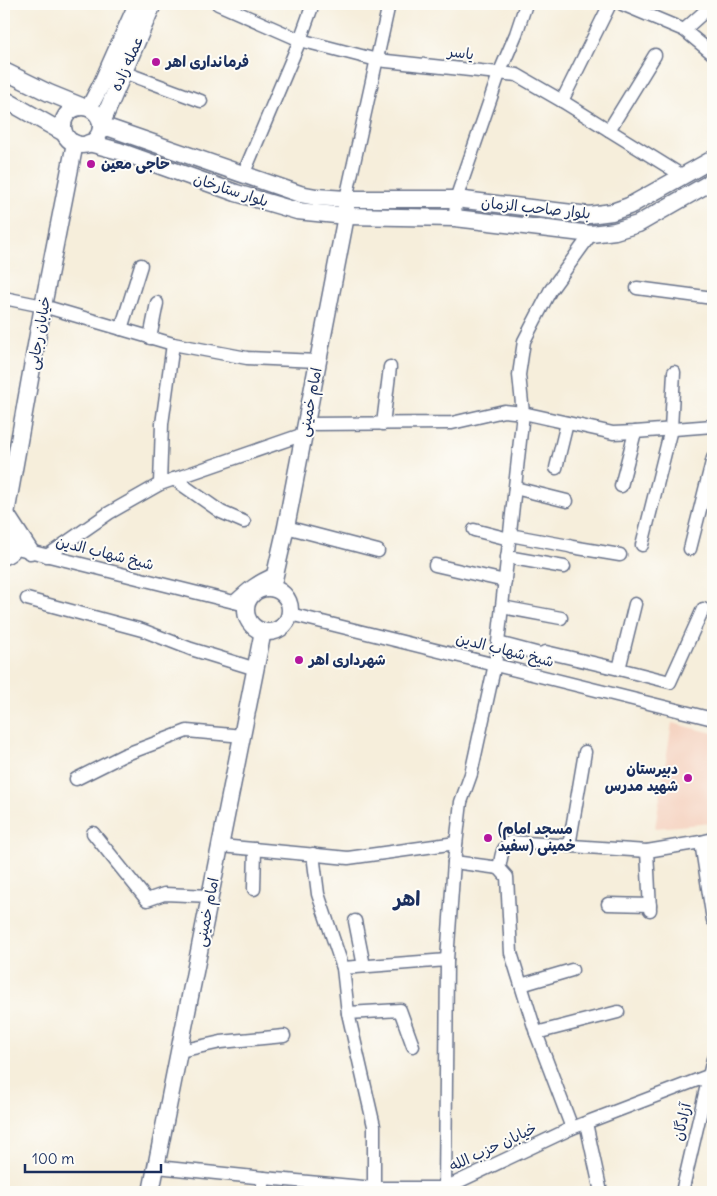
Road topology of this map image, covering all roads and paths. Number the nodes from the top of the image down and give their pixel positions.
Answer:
1 (137, 4) edge
2 (153, 4) edge
3 (220, 4) edge
4 (313, 4) edge
5 (390, 4) edge
6 (526, 4) edge
7 (610, 4) edge
8 (622, 4) edge
9 (713, 4) edge
10 (638, 7) edge
11 (684, 30) junction
12 (300, 40) junction
13 (713, 54) edge
14 (655, 55) dead end
15 (378, 60) junction
16 (4, 71) edge
17 (123, 72) junction
18 (499, 74) junction
19 (4, 99) edge
20 (201, 101) dead end
21 (562, 102) junction
22 (85, 107) junction
23 (101, 125) junction
24 (609, 130) junction
25 (76, 140) junction
26 (713, 159) edge
27 (243, 175) junction
28 (683, 176) junction
29 (713, 181) edge
30 (346, 198) junction
31 (456, 200) junction
32 (346, 216) junction
33 (454, 218) junction
34 (591, 234) junction
35 (141, 265) dead end
36 (636, 288) dead end
37 (4, 298) edge
38 (713, 298) edge
39 (157, 303) dead end
40 (43, 306) junction
41 (121, 329) junction
42 (150, 338) junction
43 (173, 344) junction
44 (318, 361) junction
45 (390, 367) dead end
46 (674, 372) dead end
47 (523, 413) junction
48 (567, 423) junction
49 (383, 424) junction
50 (713, 426) edge
51 (305, 429) junction
52 (670, 429) junction
53 (635, 432) junction
54 (713, 458) edge
55 (556, 468) dead end
56 (174, 479) junction
57 (160, 484) junction
58 (621, 486) dead end
59 (515, 488) junction
60 (567, 501) dead end
61 (5, 522) edge
62 (244, 522) dead end
63 (286, 527) junction
64 (474, 530) dead end
65 (509, 537) junction
66 (642, 545) dead end
67 (690, 549) dead end
68 (9, 551) edge
69 (30, 551) junction
70 (378, 551) dead end
71 (620, 555) dead end
72 (47, 556) junction
73 (507, 557) junction
74 (435, 565) dead end
75 (564, 567) dead end
76 (274, 581) junction
77 (504, 581) junction
78 (27, 599) dead end
79 (240, 604) junction
80 (636, 604) dead end
81 (502, 607) junction
82 (703, 609) dead end
83 (290, 614) junction
84 (561, 618) dead end
85 (264, 631) junction
86 (498, 643) junction
87 (495, 664) junction
88 (256, 669) junction
89 (620, 669) junction
90 (713, 719) edge
91 (243, 736) junction
92 (585, 752) dead end
93 (76, 779) dead end
94 (93, 833) dead end
95 (713, 839) edge
96 (700, 842) junction
97 (456, 843) junction
98 (221, 846) junction
99 (569, 846) junction
100 (254, 849) junction
101 (647, 851) junction
102 (313, 854) junction
103 (454, 862) junction
104 (499, 868) junction
105 (254, 889) dead end
106 (210, 896) junction
107 (608, 904) dead end
108 (713, 920) edge
109 (355, 921) dead end
110 (447, 960) junction
111 (364, 966) junction
112 (343, 968) junction
113 (572, 970) dead end
114 (521, 985) junction
115 (618, 1012) dead end
116 (348, 1013) junction
117 (536, 1033) junction
118 (284, 1036) dead end
119 (413, 1046) dead end
120 (180, 1051) junction
121 (713, 1059) edge
122 (711, 1075) edge
123 (586, 1123) junction
124 (572, 1128) junction
125 (156, 1167) junction
126 (264, 1178) junction
127 (374, 1188) junction
128 (445, 1190) edge
129 (151, 1192) edge
130 (262, 1192) edge
131 (600, 1192) edge
132 (682, 1192) edge

1 - 22 main road, عمله زاده
2 - 17 main road, عمله زاده
3 - 12 street, یاسر
4 - 12 street
5 - 15 street
6 - 18 street
7 - 21 street
8 - 10 street
9 - 11 street
10 - 11 street
11 - 13 street
12 - 15 street, یاسر
12 - 27 street
14 - 24 street
15 - 18 street, یاسر
15 - 30 street
16 - 22 main road
17 - 20 street
17 - 23 main road, عمله زاده
18 - 21 street, یاسر
18 - 31 street
19 - 25 main road, بلوار ستارخان
21 - 24 street, یاسر
22 - 23 main road
22 - 25 main road
23 - 25 main road
23 - 27 main road, بلوار ستارخان
24 - 28 street, یاسر
25 - 32 main road, بلوار ستارخان
25 - 40 main road, خیابان رجایی
26 - 28 main road, بلوار صاحب الزمان
27 - 30 main road, بلوار ستارخان
28 - 31 main road, بلوار صاحب الزمان
29 - 34 main road, بلوار صاحب الزمان
30 - 31 main road, بلوار صاحب الزمان
30 - 32 main road, امام خمینی
31 - 33 street
32 - 33 main road, بلوار صاحب الزمان
32 - 44 main road, امام خمینی
33 - 34 main road, بلوار صاحب الزمان
34 - 47 street
35 - 41 street
36 - 38 street
37 - 40 street
39 - 42 street
40 - 41 street
40 - 61 main road, خیابان رجایی
41 - 42 street
42 - 43 street
43 - 44 street
43 - 57 street
44 - 51 main road, امام خمینی
45 - 49 street
46 - 52 street
47 - 48 street
47 - 49 street
47 - 59 street
48 - 53 street
48 - 55 street
49 - 51 street
50 - 52 street
51 - 56 street
51 - 63 main road, امام خمینی
52 - 53 street
52 - 66 street
53 - 58 street
54 - 67 street
56 - 57 street
56 - 62 street
57 - 72 street
59 - 60 street
59 - 65 street
61 - 68 main road
61 - 69 main road
63 - 70 street
63 - 76 main road, امام خمینی
64 - 65 street
65 - 71 street
65 - 73 street
68 - 69 street, شیخ شهاب الدین
69 - 72 street, شیخ شهاب الدین
72 - 79 street, شیخ شهاب الدین
73 - 75 street
73 - 77 street
74 - 77 street
76 - 79 main road
76 - 83 main road
77 - 81 street
78 - 88 street
79 - 85 main road
80 - 89 street
81 - 84 street
81 - 86 street
82 - 89 street
83 - 85 main road
83 - 87 street, شیخ شهاب الدین
85 - 88 main road, امام خمینی
86 - 87 street
86 - 89 street
87 - 90 street, شیخ شهاب الدین
87 - 97 street
88 - 91 main road, امام خمینی
91 - 93 street
91 - 98 main road, امام خمینی
92 - 99 street
94 - 106 street
95 - 96 street
96 - 101 street
96 - 108 street
97 - 102 street
97 - 103 street
98 - 100 street
98 - 106 main road, امام خمینی
99 - 101 street
99 - 104 street
100 - 102 street
100 - 105 street
101 - 107 street
102 - 112 street
103 - 104 street
103 - 110 street
104 - 114 street
106 - 120 main road, امام خمینی
109 - 111 street
110 - 111 street
110 - 128 street
111 - 112 street
112 - 116 street
113 - 114 street
114 - 117 street
115 - 117 street
116 - 119 street
116 - 127 street
117 - 124 street
118 - 120 street
120 - 125 main road, امام خمینی
121 - 122 street, آزادگان
122 - 123 street, خیابان حزب الله
122 - 132 street, آزادگان
123 - 124 street, خیابان حزب الله
123 - 131 street
124 - 128 street, خیابان حزب الله
125 - 126 street, خیابان حزب الله
125 - 129 main road, امام خمینی
126 - 127 street, خیابان حزب الله
126 - 130 street
127 - 128 street, خیابان حزب الله

